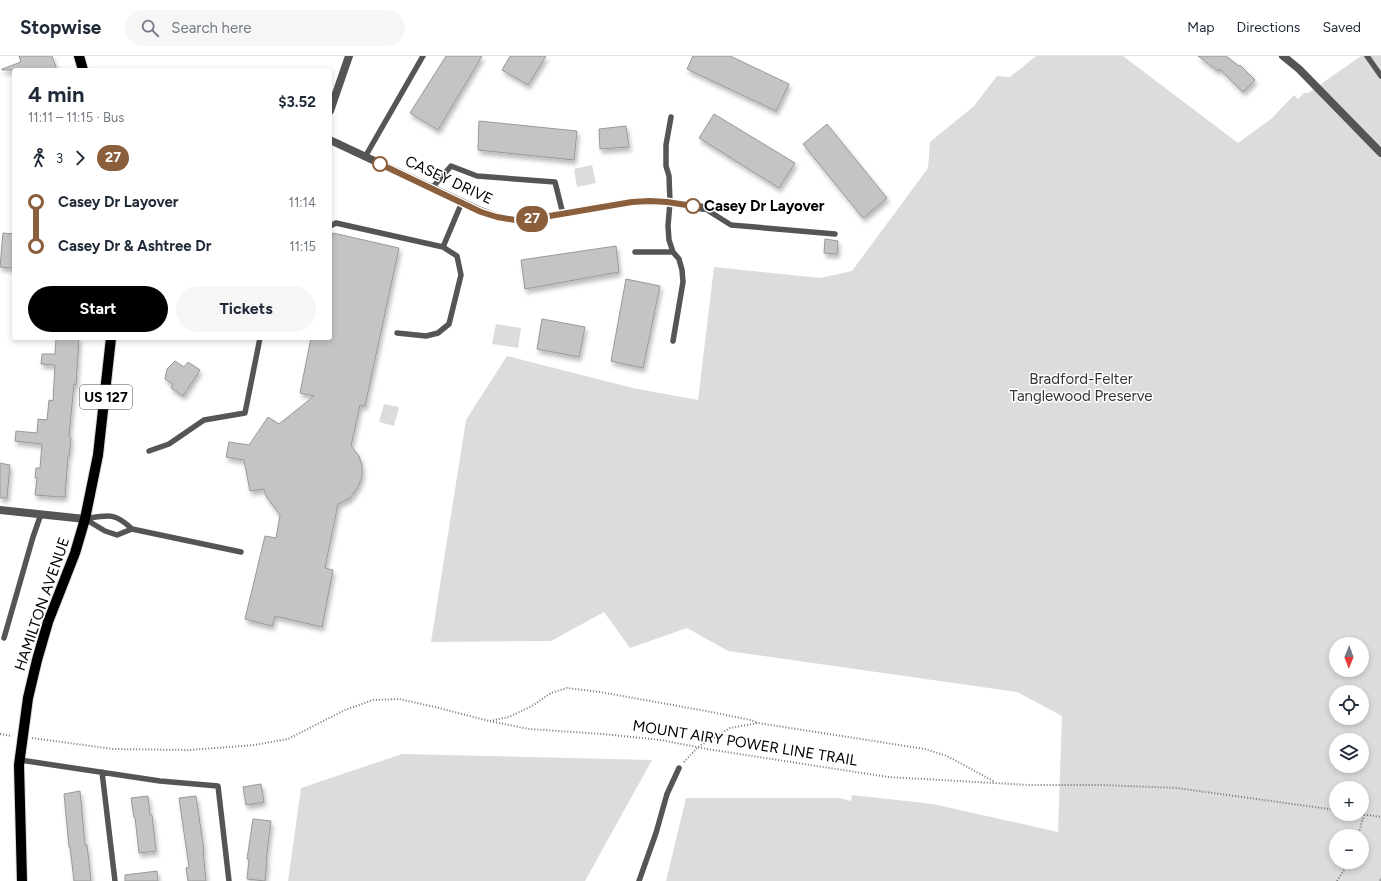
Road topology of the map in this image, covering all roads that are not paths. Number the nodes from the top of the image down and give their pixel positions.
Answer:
1 (80, 56) edge
2 (349, 56) edge
3 (424, 56) edge
4 (1283, 56) edge
5 (1366, 56) edge
6 (83, 68) edge
7 (1381, 76) edge
8 (332, 105) edge
9 (671, 117) dead end
10 (332, 141) edge
11 (1381, 154) edge
12 (364, 156) junction
13 (432, 188) junction
14 (462, 202) junction
15 (670, 202) junction
16 (704, 208) joint
17 (564, 214) junction
18 (332, 225) edge
19 (835, 234) dead end
20 (443, 247) junction
21 (635, 252) dead end
22 (673, 252) junction
23 (397, 333) dead end
24 (112, 340) edge
25 (260, 340) edge
26 (673, 341) dead end
27 (149, 451) dead end
28 (0, 510) edge
29 (41, 514) junction
30 (85, 519) junction
31 (132, 529) junction
32 (241, 552) dead end
33 (4, 638) dead end
34 (20, 760) junction
35 (679, 768) road end
36 (102, 772) junction
37 (22, 881) edge
38 (115, 881) edge
39 (228, 881) edge
40 (639, 881) edge

1 - 6 main road
2 - 8 street
3 - 12 lane
4 - 11 street
5 - 7 lane
9 - 15 lane
10 - 12 street, CASEY DRIVE
12 - 13 street, CASEY DRIVE
13 - 14 street, CASEY DRIVE
13 - 17 lane
14 - 17 street, CASEY DRIVE
14 - 20 lane
15 - 16 street, CASEY DRIVE
15 - 17 street, CASEY DRIVE
15 - 22 lane
16 - 19 lane
18 - 20 lane
20 - 23 lane
21 - 22 lane
22 - 26 lane
24 - 30 main road, HAMILTON AVENUE / US 127
25 - 27 lane
28 - 29 street
29 - 30 street
29 - 33 lane
30 - 31 lane
30 - 31 lane
30 - 34 main road, HAMILTON AVENUE / US 127
31 - 32 lane
34 - 36 lane
34 - 37 main road, HAMILTON AVENUE / US 127
35 - 40 lane
36 - 38 lane
36 - 39 lane

